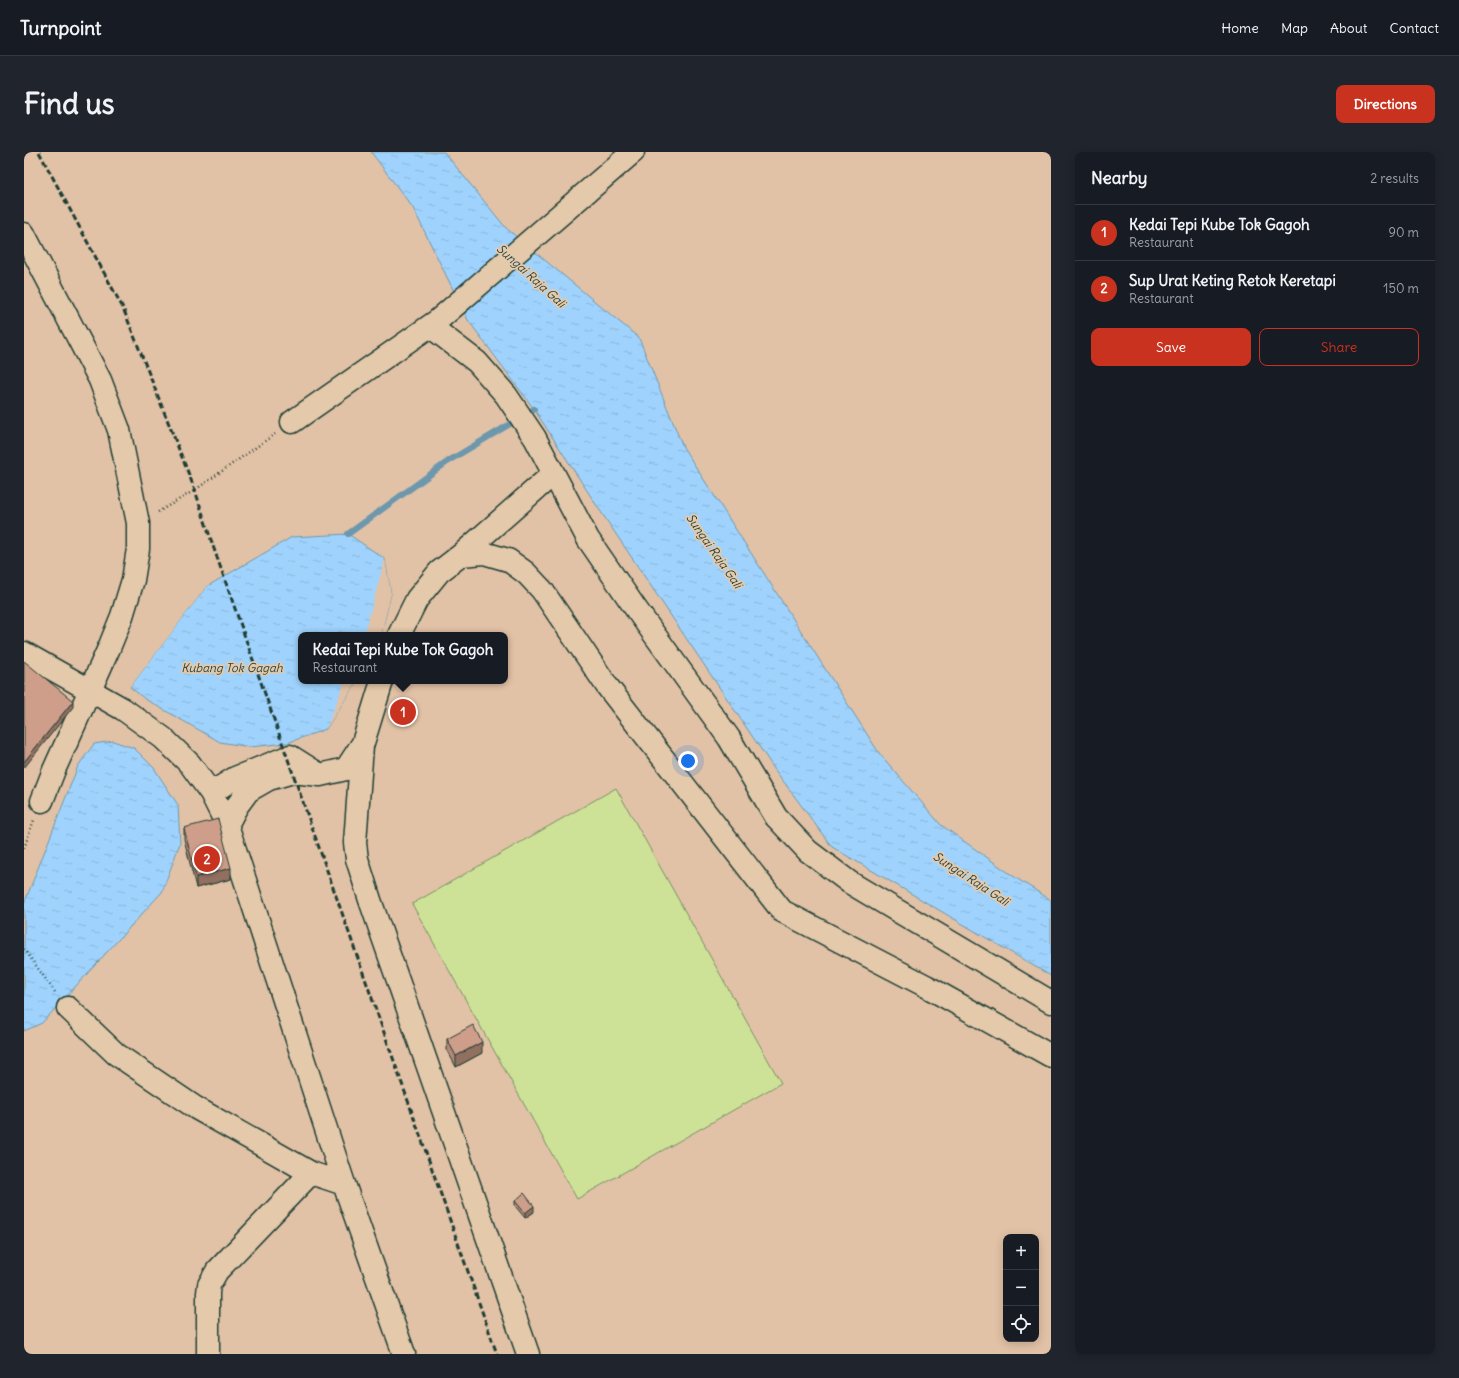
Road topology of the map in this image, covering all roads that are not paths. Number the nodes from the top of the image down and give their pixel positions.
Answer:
1 (633, 152) edge
2 (24, 234) edge
3 (433, 323) junction
4 (292, 422) road end
5 (553, 474) junction
6 (462, 555) junction
7 (400, 632) edge
8 (24, 653) edge
9 (381, 684) edge
10 (90, 690) junction
11 (362, 746) junction
12 (320, 774) junction
13 (211, 793) junction
14 (42, 801) road end
15 (227, 825) junction
16 (1051, 1002) edge
17 (68, 1008) road end
18 (1051, 1056) edge
19 (311, 1173) junction
20 (344, 1184) junction
21 (208, 1354) edge
22 (404, 1354) edge
23 (528, 1354) edge

1 - 3 street
2 - 10 street
3 - 4 street
3 - 5 street
5 - 6 street
5 - 16 street
6 - 7 street
6 - 18 street
8 - 10 street
9 - 11 street
10 - 13 street
10 - 14 street
11 - 12 street
11 - 23 street
12 - 13 street
12 - 15 street
13 - 15 street
15 - 20 street
17 - 19 street
19 - 20 street
19 - 21 street
20 - 22 street

